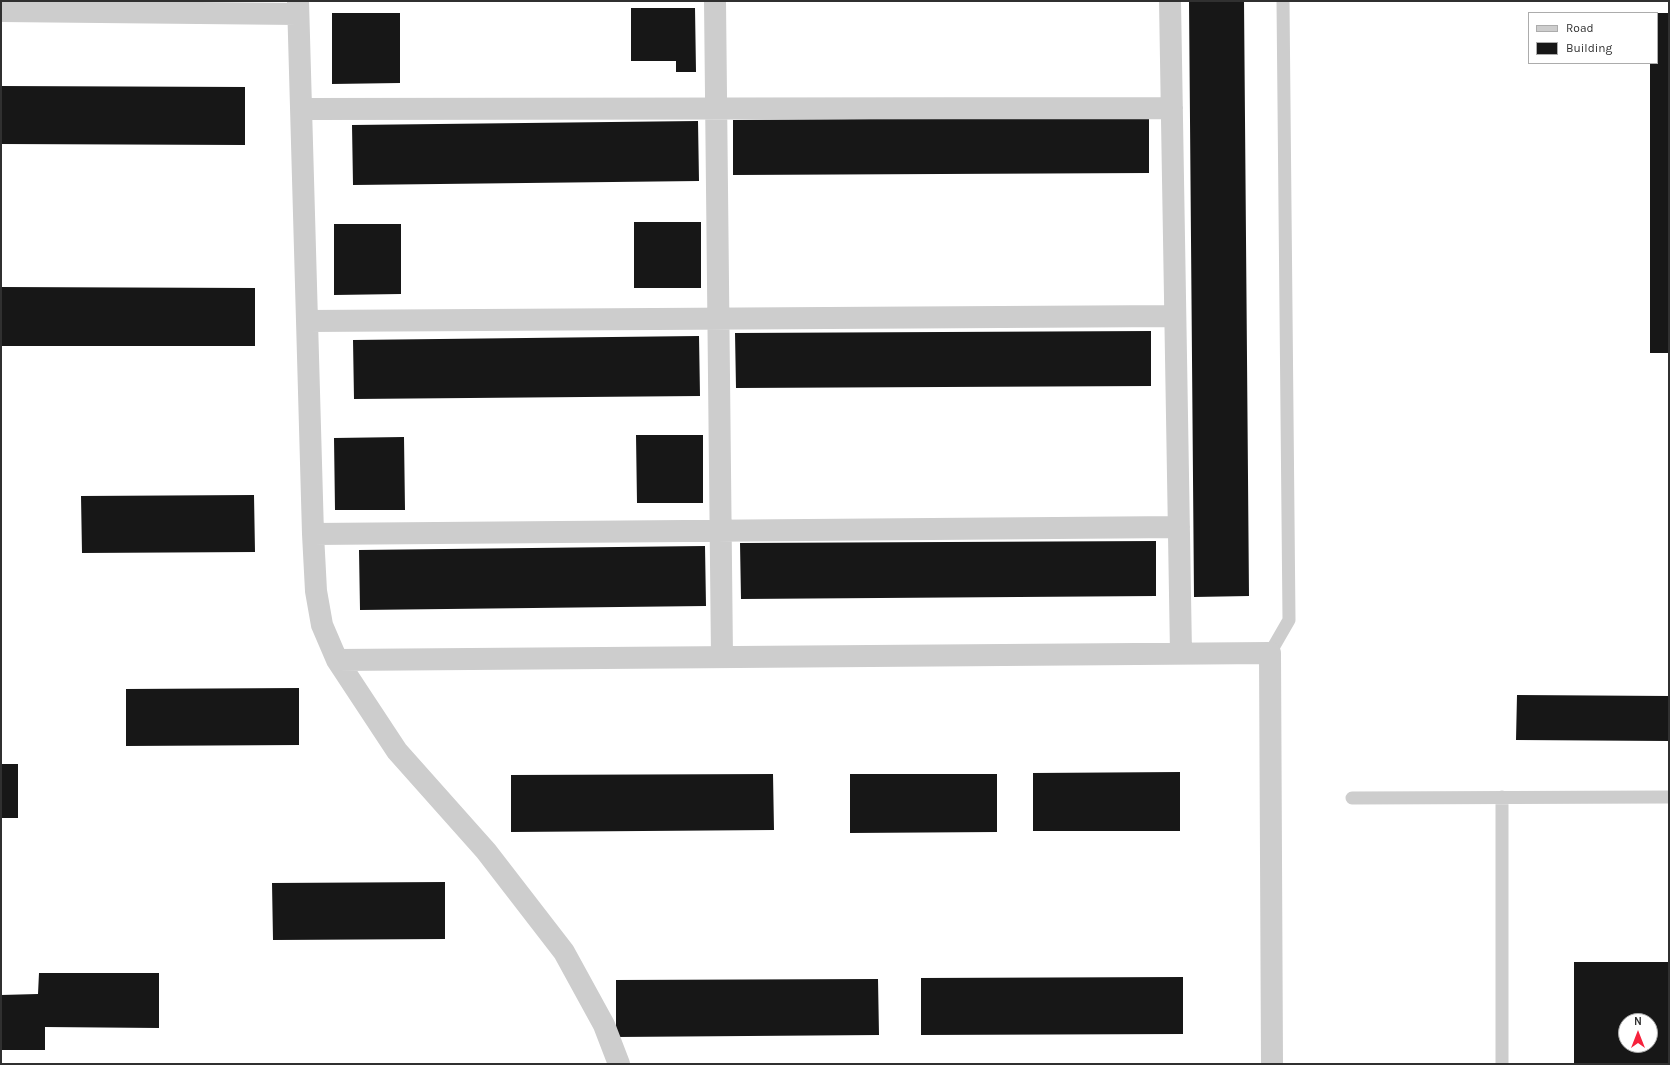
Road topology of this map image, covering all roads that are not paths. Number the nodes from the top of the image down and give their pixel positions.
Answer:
1 (715, 1) edge
2 (1170, 1) edge
3 (1283, 1) edge
4 (298, 8) edge
5 (1, 11) edge
6 (716, 108) junction
7 (1172, 108) junction
8 (301, 109) junction
9 (1175, 316) junction
10 (718, 319) junction
11 (307, 321) junction
12 (1179, 527) junction
13 (720, 531) junction
14 (313, 534) junction
15 (1270, 652) junction
16 (1181, 653) junction
17 (722, 657) junction
18 (337, 660) junction
19 (1502, 797) junction
20 (1669, 797) edge
21 (1352, 798) dead end
22 (619, 1064) edge
23 (1272, 1064) edge
24 (1502, 1064) edge

1 - 6 street
2 - 7 street
3 - 15 lane
4 - 5 street
4 - 8 street
6 - 7 street
6 - 8 street
6 - 10 street
7 - 9 street
8 - 11 street
9 - 10 street
9 - 12 street
10 - 11 street
10 - 13 street
11 - 14 street
12 - 13 street
12 - 16 street
13 - 14 street
13 - 17 street
14 - 18 street
15 - 16 street
15 - 23 street
16 - 17 street
17 - 18 street
18 - 22 street
19 - 20 lane
19 - 21 lane
19 - 24 lane

